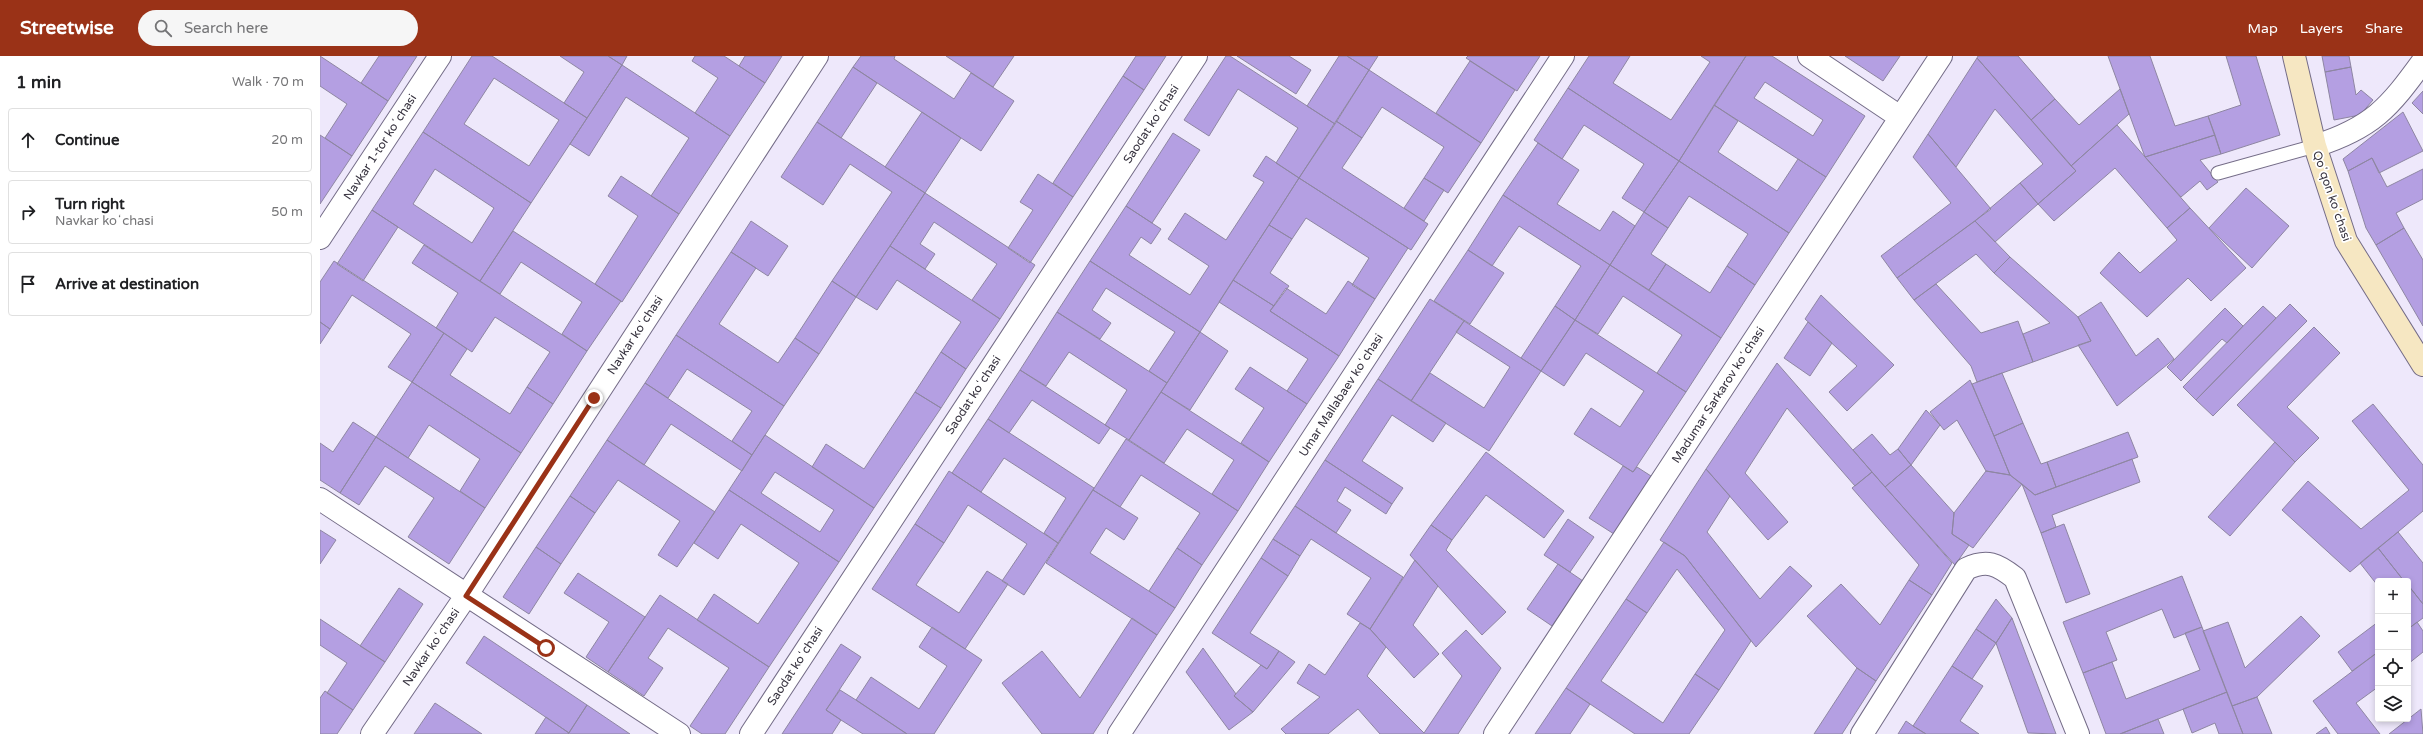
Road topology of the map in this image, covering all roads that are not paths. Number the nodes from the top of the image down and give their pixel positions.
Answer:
1 (440, 56) edge
2 (817, 56) edge
3 (1196, 56) edge
4 (1562, 56) edge
5 (1809, 56) edge
6 (1941, 56) edge
7 (2294, 56) edge
8 (2423, 61) edge
9 (1900, 117) junction
10 (2315, 146) junction
11 (2218, 174) dead end
12 (320, 238) edge
13 (2423, 365) edge
14 (320, 499) edge
15 (466, 596) junction
16 (372, 734) edge
17 (679, 734) edge
18 (750, 734) edge
19 (1119, 734) edge
20 (1495, 734) edge
21 (1862, 734) edge
22 (2078, 734) edge

1 - 12 street, Navkar 1-tor koʻchasi
2 - 15 street, Navkar koʻchasi
3 - 18 street, Saodat koʻchasi
4 - 19 street, Umar Mallabaev koʻchasi
5 - 9 street
6 - 9 street, Madumar Sarkarov koʻchasi
7 - 10 main road, Qoʻqon koʻchasi
8 - 10 street
9 - 20 street, Madumar Sarkarov koʻchasi
10 - 11 lane
10 - 13 main road, Qoʻqon koʻchasi
14 - 15 street
15 - 16 street, Navkar koʻchasi
15 - 17 street
21 - 22 street

